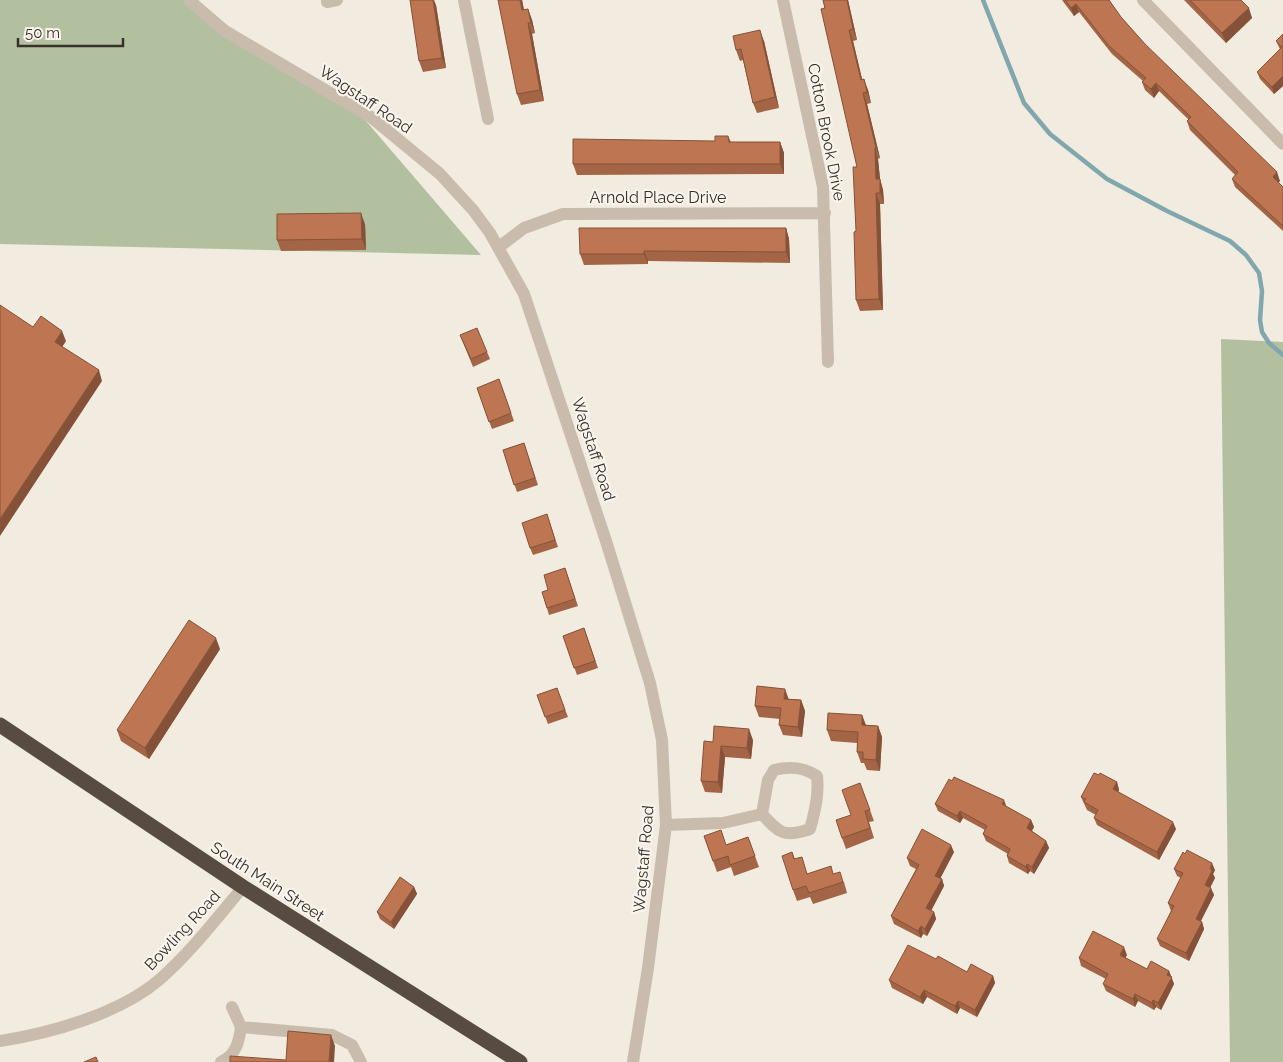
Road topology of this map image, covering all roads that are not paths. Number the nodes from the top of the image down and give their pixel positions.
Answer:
1 (189, 0) edge
2 (327, 0) edge
3 (336, 0) edge
4 (464, 0) edge
5 (784, 0) edge
6 (1143, 0) edge
7 (488, 119) dead end
8 (1282, 140) edge
9 (825, 213) junction
10 (499, 247) junction
11 (828, 362) dead end
12 (0, 725) edge
13 (762, 814) junction
14 (666, 825) junction
15 (243, 886) junction
16 (232, 1007) dead end
17 (241, 1027) junction
18 (0, 1041) edge
19 (221, 1062) edge
20 (361, 1062) edge
21 (520, 1062) edge
22 (633, 1062) edge

1 - 10 street, Wagstaff Road
2 - 3 street
4 - 7 street
5 - 9 street, Cotton Brook Drive
6 - 8 street
9 - 10 street, Arnold Place Drive
9 - 11 street, Cotton Brook Drive
10 - 14 street, Wagstaff Road
12 - 15 highway, South Main Street
13 - 13 street
13 - 14 street
14 - 22 street, Wagstaff Road
15 - 18 street, Bowling Road
15 - 21 highway, South Main Street
16 - 17 street
17 - 19 street
17 - 20 street

